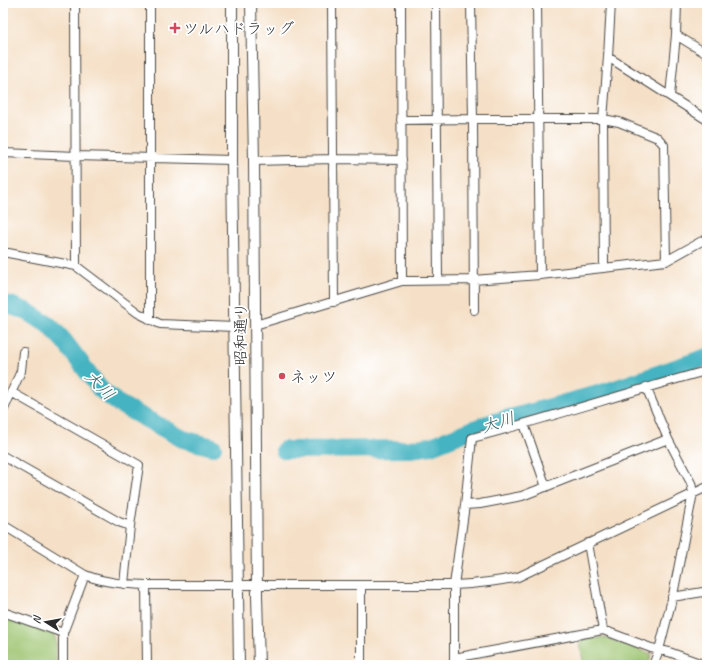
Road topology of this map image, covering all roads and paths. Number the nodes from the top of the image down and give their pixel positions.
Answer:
1 (75, 3) edge
2 (150, 3) edge
3 (232, 3) edge
4 (251, 3) edge
5 (332, 3) edge
6 (401, 3) edge
7 (436, 3) edge
8 (471, 3) edge
9 (537, 3) edge
10 (611, 3) edge
11 (677, 3) edge
12 (676, 35) junction
13 (707, 54) edge
14 (608, 57) junction
15 (670, 96) junction
16 (473, 119) junction
17 (538, 119) junction
18 (603, 119) junction
19 (401, 120) junction
20 (437, 120) junction
21 (707, 120) edge
22 (3, 153) edge
23 (76, 156) junction
24 (150, 158) junction
25 (333, 159) junction
26 (232, 160) junction
27 (402, 160) junction
28 (254, 161) junction
29 (707, 239) edge
30 (3, 250) edge
31 (666, 261) junction
32 (76, 266) junction
33 (604, 268) junction
34 (540, 275) junction
35 (438, 280) junction
36 (473, 280) junction
37 (402, 281) junction
38 (334, 302) junction
39 (474, 310) dead end
40 (150, 320) junction
41 (255, 325) junction
42 (235, 327) junction
43 (24, 352) dead end
44 (702, 372) dead end
45 (646, 388) junction
46 (12, 392) junction
47 (3, 411) edge
48 (524, 424) junction
49 (668, 438) junction
50 (3, 456) edge
51 (546, 487) junction
52 (707, 487) edge
53 (693, 493) junction
54 (465, 505) junction
55 (3, 525) edge
56 (130, 526) junction
57 (588, 543) junction
58 (85, 575) junction
59 (124, 584) junction
60 (146, 585) junction
61 (238, 585) junction
62 (257, 585) junction
63 (361, 585) junction
64 (454, 586) junction
65 (707, 592) edge
66 (672, 597) junction
67 (3, 612) edge
68 (603, 630) junction
69 (63, 633) junction
70 (659, 650) junction
71 (454, 662) edge
72 (63, 665) edge
73 (147, 665) edge
74 (239, 665) edge
75 (259, 665) edge
76 (362, 665) edge
77 (653, 665) edge
78 (705, 665) edge

1 - 23 street
2 - 24 street
3 - 26 street, 昭和通り
4 - 28 street, 昭和通り
5 - 25 street
6 - 19 street
7 - 20 street
8 - 16 street
9 - 17 street
10 - 14 street
11 - 12 street
12 - 13 street
12 - 15 street
14 - 15 street
14 - 18 street
15 - 21 street
16 - 17 street
16 - 20 street
16 - 36 street
17 - 18 street
17 - 34 street
18 - 31 street
18 - 33 street
19 - 20 street
19 - 27 street
20 - 35 street
22 - 23 street
23 - 24 street
23 - 32 street
24 - 26 street
24 - 40 street
25 - 27 street
25 - 28 street
25 - 38 street
26 - 42 street, 昭和通り
27 - 37 street
28 - 41 street, 昭和通り
29 - 31 street
30 - 32 street
31 - 33 street
32 - 40 street
33 - 34 street
34 - 36 street
35 - 36 street
35 - 37 street
36 - 39 street
37 - 38 street
38 - 41 street
40 - 42 street
41 - 62 street, 昭和通り
42 - 61 street, 昭和通り
43 - 46 street
44 - 45 street
45 - 48 street
45 - 49 street
46 - 47 street
46 - 56 street
48 - 51 street
48 - 54 street
49 - 51 street
49 - 53 street
50 - 56 street
51 - 54 street
52 - 53 street
53 - 57 street
53 - 66 street
54 - 64 street
55 - 58 street
56 - 59 street
57 - 64 street
57 - 68 street
58 - 59 street
58 - 69 street
59 - 60 street
60 - 61 street
60 - 73 street
61 - 62 street
61 - 74 street, 昭和通り
62 - 63 street
62 - 75 street, 昭和通り
63 - 64 street
63 - 76 street
64 - 71 street
65 - 66 street
66 - 70 street
67 - 69 street
68 - 70 street
68 - 71 street
69 - 72 street
70 - 77 street
70 - 78 street

